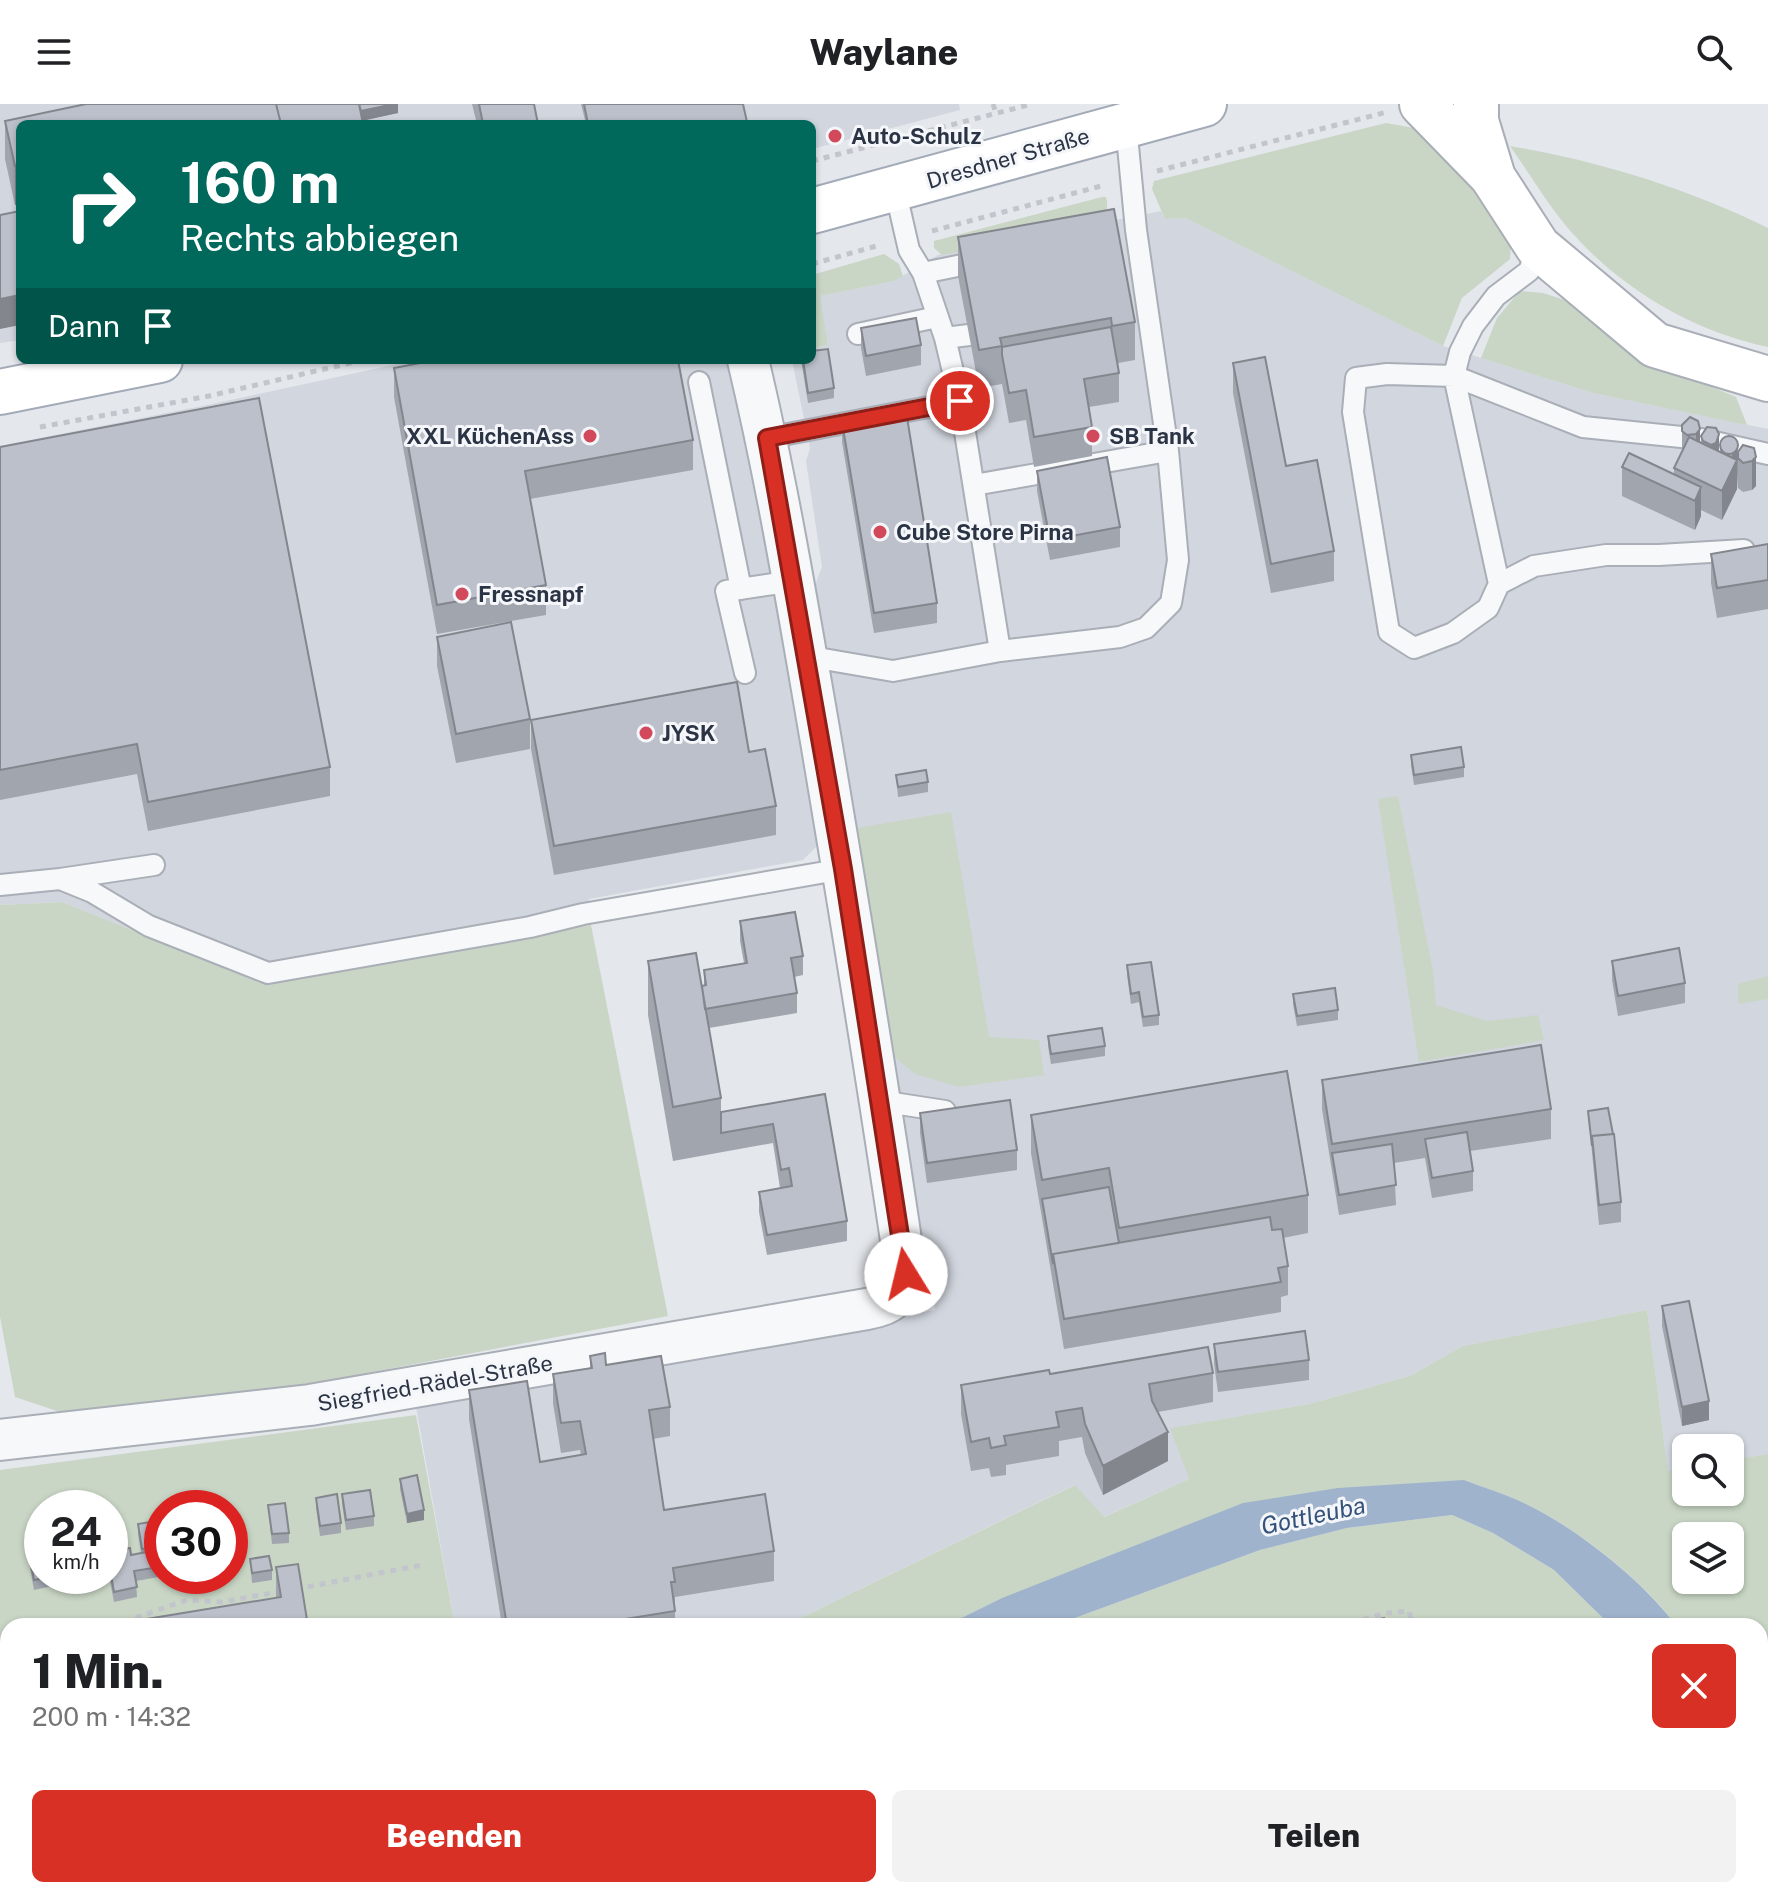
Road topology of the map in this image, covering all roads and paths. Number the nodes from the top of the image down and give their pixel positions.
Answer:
1 (993, 104) edge
2 (1032, 104) edge
3 (1204, 104) edge
4 (1422, 104) edge
5 (1476, 104) edge
6 (996, 113) junction
7 (1126, 125) junction
8 (816, 160) edge
9 (1492, 176) junction
10 (895, 189) junction
11 (816, 210) edge
12 (1538, 247) junction
13 (999, 257) edge
14 (923, 273) junction
15 (1147, 304) junction
16 (1125, 306) edge
17 (937, 317) junction
18 (858, 334) edge
19 (969, 335) edge
20 (945, 338) junction
21 (140, 364) edge
22 (346, 364) edge
23 (749, 364) edge
24 (1454, 376) junction
25 (1768, 379) edge
26 (699, 382) dead end
27 (0, 392) edge
28 (960, 401) junction
29 (30, 429) dead end
30 (767, 438) junction
31 (1168, 451) junction
32 (1768, 454) edge
33 (974, 485) junction
34 (1744, 550) edge
35 (794, 581) junction
36 (1499, 584) junction
37 (741, 589) junction
38 (1000, 651) junction
39 (806, 656) junction
40 (745, 673) dead end
41 (154, 865) dead end
42 (843, 869) junction
43 (60, 879) junction
44 (0, 885) edge
45 (880, 1101) junction
46 (945, 1111) edge
47 (1, 1434) edge
48 (422, 1565) dead end
49 (135, 1618) edge
50 (1368, 1618) edge
51 (1411, 1618) edge

1 - 6 path
2 - 6 path
3 - 7 main road, Dresdner Straße
4 - 9 main road
5 - 9 main road
6 - 8 path
7 - 10 main road, Dresdner Straße
7 - 15 lane
9 - 12 main road
10 - 11 main road, Dresdner Straße
10 - 14 lane
12 - 24 lane
12 - 25 main road
13 - 14 lane
14 - 17 lane
15 - 16 lane
15 - 31 lane
17 - 18 lane
17 - 20 lane
19 - 20 lane
20 - 28 lane
21 - 27 main road
22 - 29 path
23 - 30 street, Siegfried-Rädel-Straße
24 - 32 lane
24 - 36 lane
24 - 36 lane
26 - 37 lane
28 - 30 lane
28 - 33 lane
30 - 35 street, Siegfried-Rädel-Straße
31 - 33 lane
31 - 38 lane
33 - 38 lane
34 - 36 lane
35 - 37 lane
35 - 39 street, Siegfried-Rädel-Straße
37 - 40 lane
38 - 39 lane
39 - 42 street, Siegfried-Rädel-Straße
41 - 43 lane
42 - 43 lane
42 - 45 street, Siegfried-Rädel-Straße
43 - 44 lane
45 - 46 lane
45 - 47 street, Siegfried-Rädel-Straße
48 - 49 path
50 - 51 path

